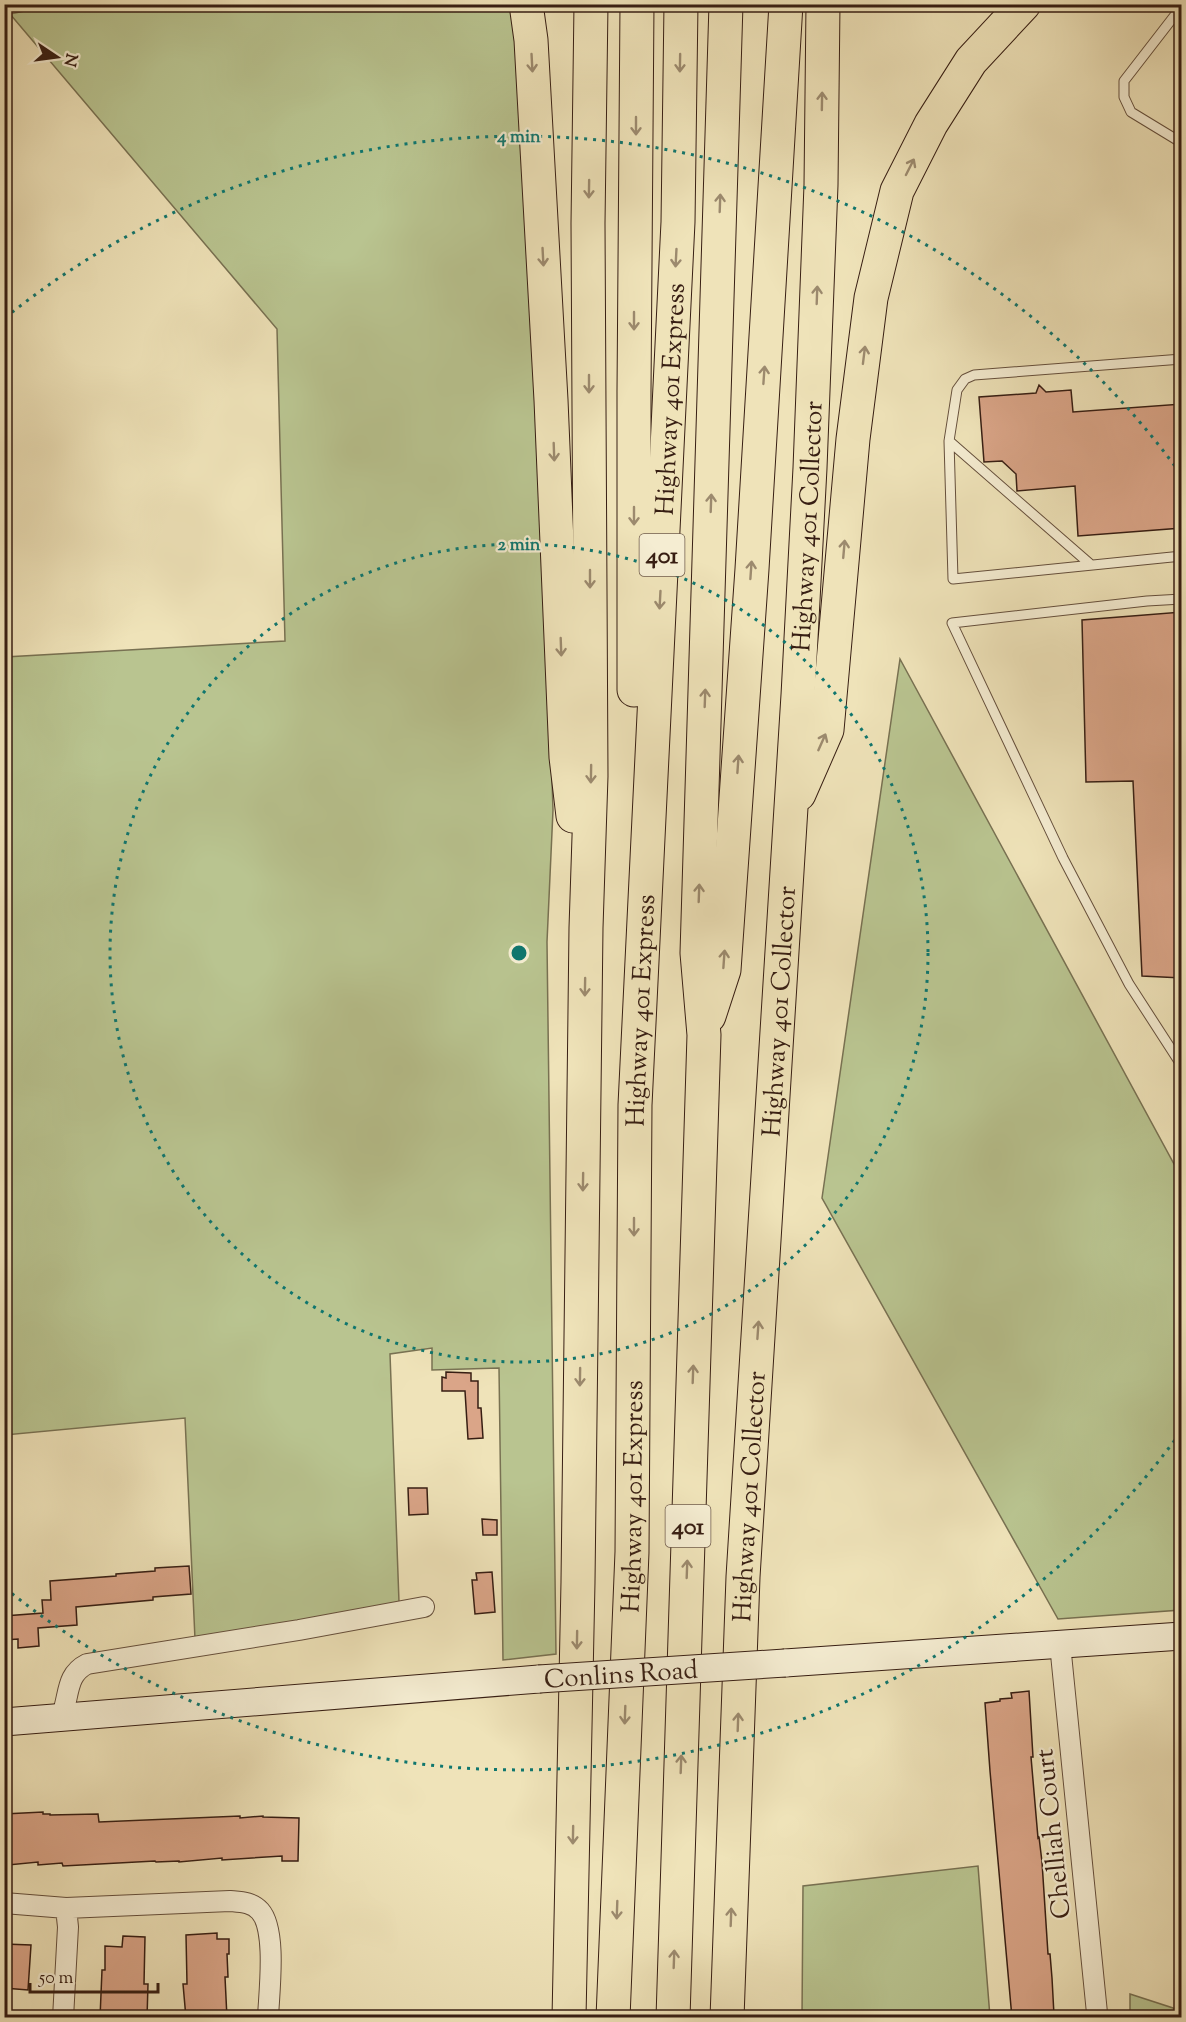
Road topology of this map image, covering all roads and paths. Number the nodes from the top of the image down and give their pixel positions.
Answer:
1 (526, 4) edge
2 (591, 4) edge
3 (637, 4) edge
4 (681, 4) edge
5 (726, 4) edge
6 (786, 4) edge
7 (823, 4) edge
8 (1024, 4) edge
9 (1182, 6) edge
10 (1181, 142) edge
11 (1182, 358) edge
12 (949, 441) junction
13 (1182, 556) edge
14 (1090, 564) junction
15 (1182, 599) edge
16 (790, 815) junction
17 (586, 928) junction
18 (704, 1035) junction
19 (1182, 1066) edge
20 (635, 1105) junction
21 (424, 1607) dead end
22 (1182, 1636) edge
23 (1060, 1644) junction
24 (61, 1718) junction
25 (4, 1722) edge
26 (4, 1904) edge
27 (66, 1908) junction
28 (63, 2018) edge
29 (268, 2018) edge
30 (569, 2018) edge
31 (613, 2018) edge
32 (673, 2018) edge
33 (727, 2018) edge
34 (1095, 2018) edge

1 -> 17 highway
2 -> 17 highway
3 -> 20 highway
4 -> 20 highway, Highway 401 Express / 401
18 -> 5 highway, Highway 401 Express / 401
18 -> 6 highway
16 -> 7 highway, Highway 401 Collector / 401
16 -> 8 highway
9 - 10 lane
11 - 12 lane
12 - 14 lane
12 - 14 lane
13 - 14 lane
15 - 19 lane
33 -> 16 highway, Highway 401 Collector / 401
17 -> 30 highway
32 -> 18 highway, Highway 401 Express / 401
20 -> 31 highway, Highway 401 Express / 401
21 - 24 street
22 - 23 street, Conlins Road
23 - 24 street, Conlins Road, bridge
23 - 34 street, Chelliah Court
24 - 25 street, Conlins Road
26 - 27 street
27 - 28 street
27 - 29 street

